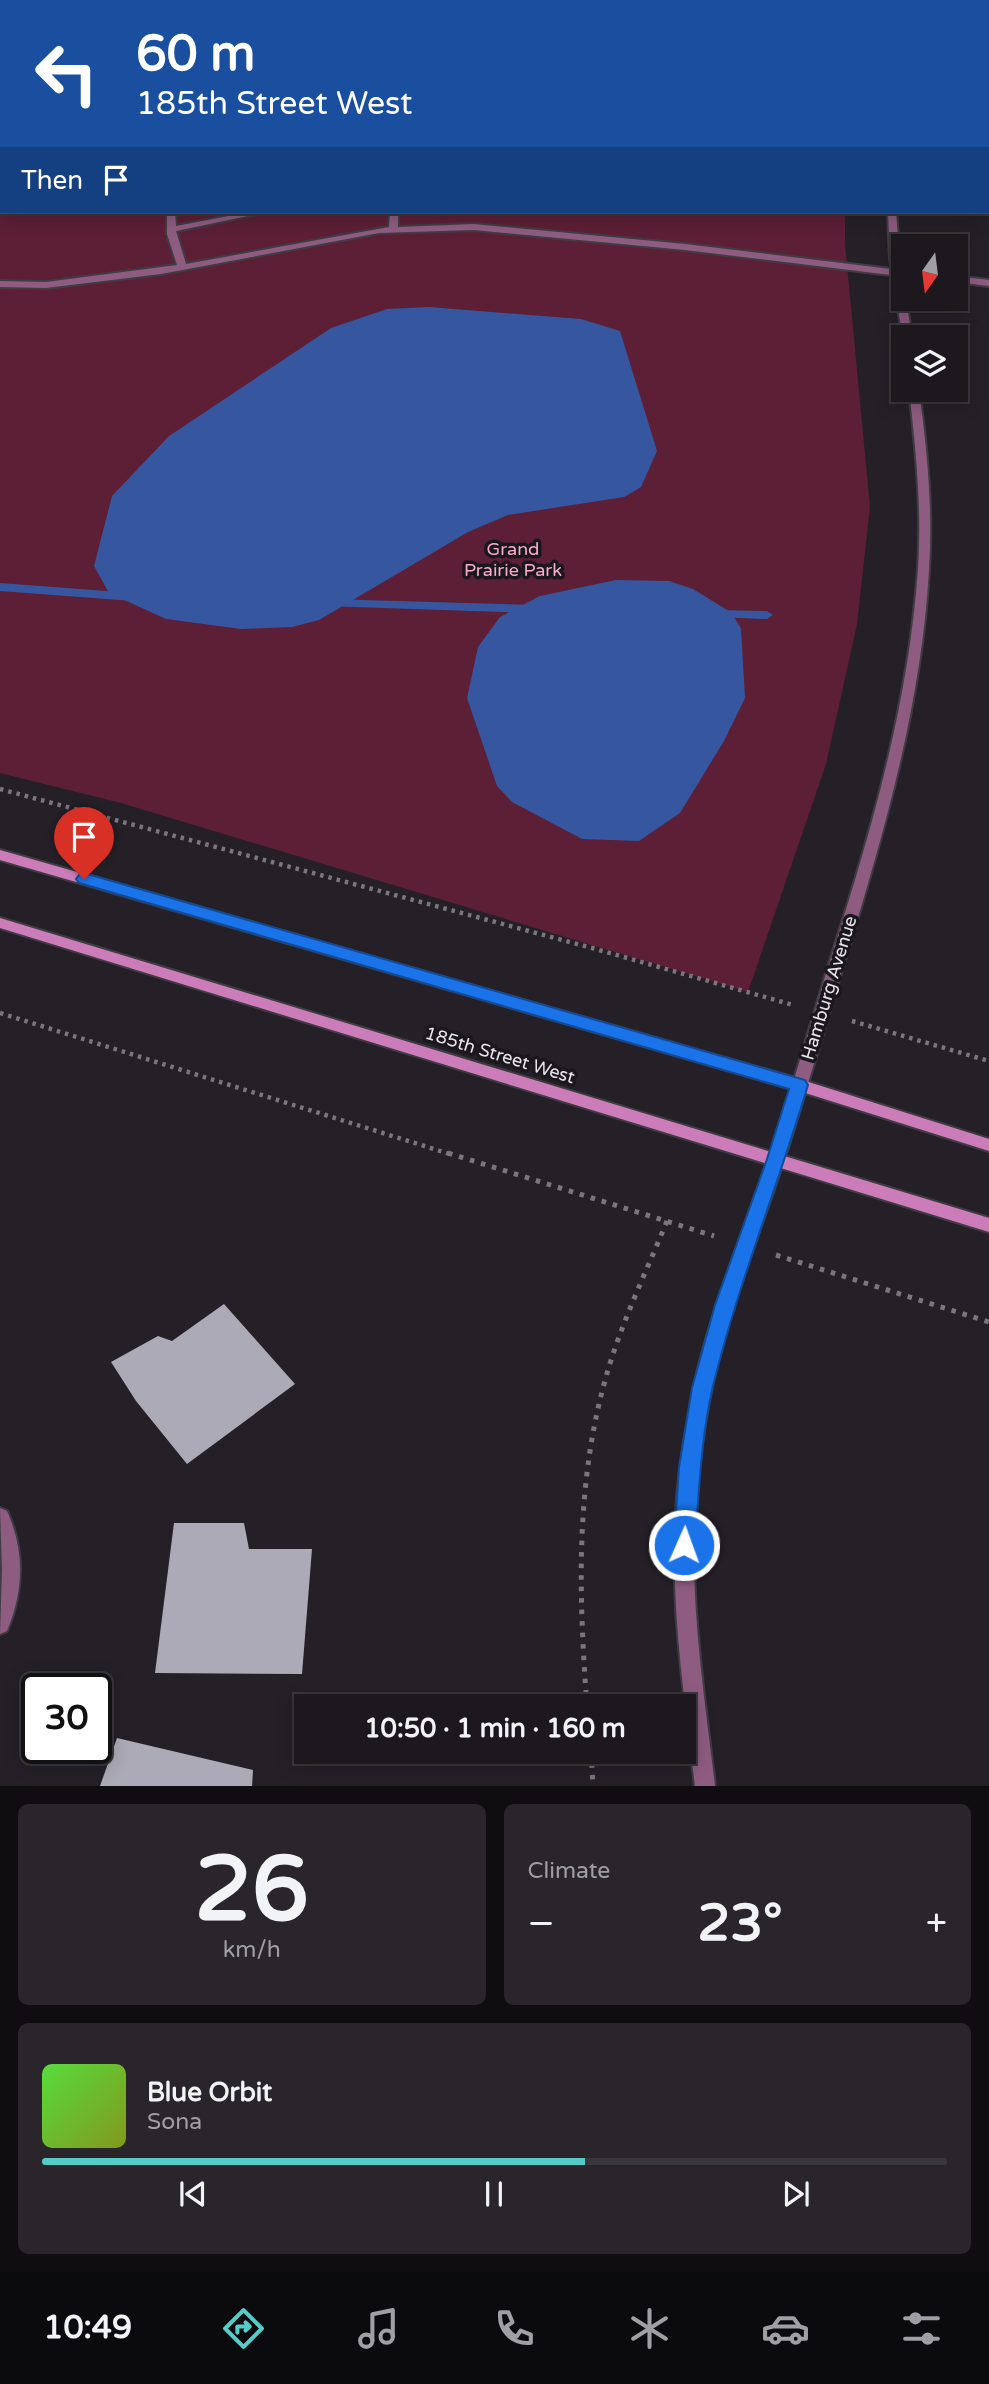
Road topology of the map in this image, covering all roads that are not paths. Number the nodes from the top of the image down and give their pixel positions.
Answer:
1 (172, 214) edge
2 (252, 214) edge
3 (394, 214) edge
4 (892, 214) edge
5 (172, 229) junction
6 (393, 229) junction
7 (893, 234) edge
8 (183, 267) junction
9 (891, 272) edge
10 (968, 280) edge
11 (989, 283) edge
12 (0, 284) edge
13 (915, 402) edge
14 (0, 855) edge
15 (0, 923) edge
16 (799, 1085) junction
17 (989, 1145) edge
18 (776, 1159) junction
19 (989, 1225) edge
20 (0, 1517) edge
21 (0, 1624) edge
22 (705, 1786) edge

1 - 5 street
2 - 5 street
3 - 6 street
4 - 7 street
5 - 8 street
6 - 8 street
6 - 9 street
8 - 12 street
10 - 11 street
13 - 16 street, Hamburg Avenue
14 - 16 street
15 - 18 street, 185th Street West
16 - 17 street
16 - 18 street, Hamburg Avenue
18 - 19 street, 185th Street West
18 - 22 street, Hamburg Avenue
20 - 21 street

